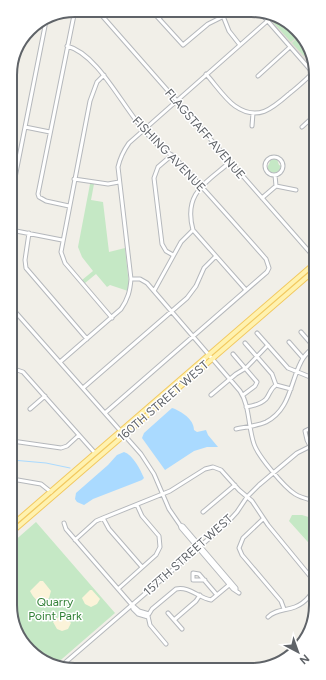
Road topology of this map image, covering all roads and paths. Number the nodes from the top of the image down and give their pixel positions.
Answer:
1 (73, 17) edge
2 (102, 17) edge
3 (222, 17) joint
4 (159, 18) edge
5 (267, 21) joint
6 (45, 26) edge
7 (240, 45) junction
8 (67, 46) junction
9 (290, 47) junction
10 (309, 67) edge
11 (206, 74) junction
12 (104, 75) junction
13 (258, 76) dead end
14 (309, 77) edge
15 (176, 101) junction
16 (253, 113) junction
17 (309, 121) edge
18 (252, 126) dead end
19 (25, 127) junction
20 (302, 127) dead end
21 (143, 130) junction
22 (50, 132) junction
23 (172, 155) junction
24 (230, 162) junction
25 (17, 168) edge
26 (275, 175) junction
27 (74, 179) junction
28 (119, 182) junction
29 (202, 186) junction
30 (276, 186) junction
31 (296, 190) dead end
32 (262, 198) junction
33 (69, 206) junction
34 (193, 230) junction
35 (17, 231) edge
36 (29, 233) junction
37 (62, 240) junction
38 (309, 251) edge
39 (173, 255) junction
40 (216, 256) junction
41 (309, 267) edge
42 (309, 274) edge
43 (131, 279) junction
44 (246, 290) junction
45 (154, 291) junction
46 (172, 311) junction
47 (17, 314) edge
48 (112, 318) junction
49 (301, 332) dead end
50 (257, 333) dead end
51 (194, 336) junction
52 (87, 339) junction
53 (309, 341) edge
54 (289, 342) dead end
55 (246, 343) dead end
56 (268, 346) junction
57 (309, 352) edge
58 (209, 354) junction
59 (233, 354) dead end
60 (212, 358) junction
61 (258, 358) junction
62 (303, 358) junction
63 (60, 362) junction
64 (246, 368) junction
65 (17, 370) edge
66 (297, 371) junction
67 (309, 377) edge
68 (230, 379) junction
69 (276, 385) junction
70 (83, 388) junction
71 (291, 389) junction
72 (211, 395) dead end
73 (243, 395) junction
74 (45, 396) junction
75 (246, 407) junction
76 (30, 409) dead end
77 (105, 413) junction
78 (250, 426) junction
79 (236, 429) dead end
80 (309, 429) edge
81 (123, 433) junction
82 (79, 435) junction
83 (309, 442) edge
84 (17, 443) edge
85 (309, 448) edge
86 (95, 453) junction
87 (274, 472) junction
88 (17, 480) edge
89 (235, 485) junction
90 (51, 492) junction
91 (162, 495) junction
92 (247, 497) junction
93 (309, 500) edge
94 (137, 504) junction
95 (203, 512) dead end
96 (103, 518) junction
97 (263, 519) junction
98 (17, 521) edge
99 (64, 523) dead end
100 (17, 528) edge
101 (75, 540) junction
102 (199, 547) junction
103 (234, 548) dead end
104 (239, 548) junction
105 (142, 567) junction
106 (309, 573) edge
107 (205, 580) dead end
108 (229, 585) junction
109 (118, 589) junction
110 (200, 595) junction
111 (218, 595) junction
112 (309, 596) edge
113 (134, 606) junction
114 (284, 609) junction
115 (168, 613) dead end
116 (149, 616) junction
117 (268, 617) dead end
118 (174, 620) junction
119 (182, 630) dead end
120 (166, 644) dead end
121 (66, 662) edge

1 - 8 street
2 - 15 street, FLAGSTAFF AVENUE
3 - 4 street
3 - 7 street
5 - 7 street
5 - 9 street
6 - 19 street
7 - 11 street
8 - 12 street, FISHING AVENUE
8 - 22 street
9 - 10 street
9 - 13 street
11 - 15 street
11 - 16 street
12 - 21 street, FISHING AVENUE
12 - 27 street
14 - 16 street
15 - 21 street
15 - 24 street, FLAGSTAFF AVENUE
16 - 18 street
17 - 20 street
19 - 22 street
19 - 25 street
21 - 23 street, FISHING AVENUE
21 - 28 street
22 - 33 street
23 - 29 street, FISHING AVENUE
23 - 39 street
24 - 29 street
24 - 32 street, FLAGSTAFF AVENUE
26 - 26 street
26 - 30 street
27 - 28 street
27 - 33 street
28 - 43 street
29 - 34 street
29 - 44 street, FISHING AVENUE
30 - 31 street
30 - 32 street
32 - 38 street, FLAGSTAFF AVENUE
33 - 37 street
34 - 39 street
34 - 40 street
35 - 36 street
36 - 37 street
36 - 52 street
37 - 48 street
39 - 45 street
40 - 44 street
40 - 46 street
41 - 58 main road, 160TH STREET WEST
42 - 60 main road, 160TH STREET WEST
43 - 45 street
43 - 48 street
44 - 51 street
45 - 46 street
46 - 51 street
46 - 70 street
47 - 63 street
48 - 52 street
49 - 53 street
50 - 56 street
51 - 58 street
51 - 77 street
52 - 63 street
54 - 62 street
55 - 61 street
56 - 61 street
56 - 66 street
57 - 62 street
58 - 60 street
58 - 81 main road, 160TH STREET WEST
59 - 64 street
60 - 68 street
60 - 81 main road, 160TH STREET WEST
61 - 64 street
61 - 69 street
62 - 66 street
63 - 70 street
64 - 68 street
64 - 73 street
65 - 74 street
66 - 67 street
66 - 71 street
68 - 72 street
68 - 73 street
69 - 71 street
69 - 75 street
70 - 77 street
71 - 78 street
73 - 75 street
74 - 76 street
74 - 82 street
75 - 78 street
77 - 81 street
78 - 79 street
78 - 87 street
80 - 83 street
81 - 86 main road, 160TH STREET WEST
81 - 91 street
81 - 100 main road, 160TH STREET WEST
82 - 84 street
82 - 86 street
85 - 87 street, 157TH STREET WEST
86 - 90 main road, 160TH STREET WEST
87 - 92 street, 157TH STREET WEST
87 - 93 street
88 - 90 street
89 - 91 street
89 - 92 street
89 - 95 street
90 - 98 main road, 160TH STREET WEST
91 - 94 street
91 - 102 street
92 - 97 street
92 - 102 street, 157TH STREET WEST
94 - 96 street
94 - 105 street
96 - 101 street
96 - 105 street
97 - 104 street
97 - 106 street
99 - 101 street
101 - 109 street
102 - 108 street
102 - 108 street
102 - 113 street, 157TH STREET WEST
103 - 104 street
104 - 114 street
105 - 109 street
107 - 111 street
108 - 111 street
109 - 113 street
110 - 111 street
110 - 116 street
110 - 118 street
112 - 114 street
113 - 116 street
113 - 121 street, 157TH STREET WEST
114 - 117 street
115 - 118 street
116 - 120 street
118 - 119 street

